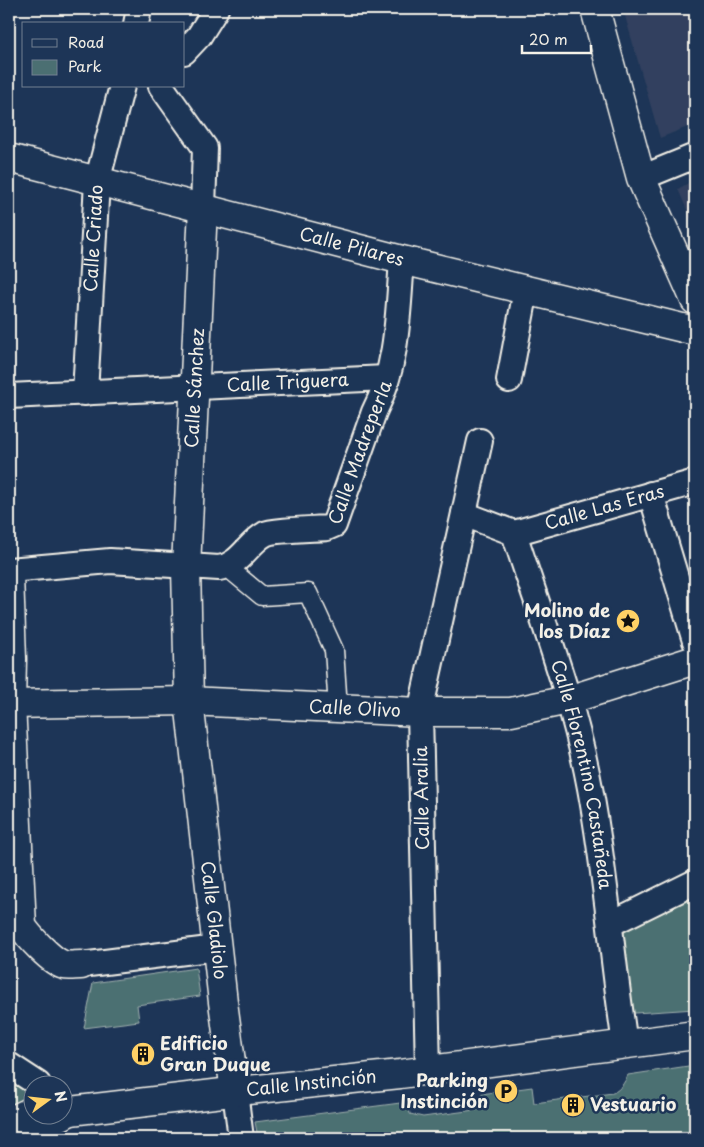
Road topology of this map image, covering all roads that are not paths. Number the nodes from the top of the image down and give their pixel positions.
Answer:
1 (140, 9) edge
2 (216, 9) edge
3 (594, 9) edge
4 (137, 22) edge
5 (185, 51) edge
6 (121, 88) edge
7 (162, 88) edge
8 (695, 156) edge
9 (9, 158) edge
10 (641, 178) junction
11 (97, 182) junction
12 (203, 208) junction
13 (402, 260) junction
14 (526, 290) junction
15 (695, 300) edge
16 (695, 331) edge
17 (386, 378) junction
18 (509, 380) dead end
19 (195, 388) junction
20 (85, 393) junction
21 (9, 396) edge
22 (480, 441) dead end
23 (695, 482) edge
24 (651, 494) junction
25 (464, 514) junction
26 (514, 533) junction
27 (186, 567) junction
28 (226, 567) junction
29 (9, 570) edge
30 (9, 575) edge
31 (695, 641) edge
32 (695, 660) edge
33 (568, 700) junction
34 (189, 701) junction
35 (10, 704) edge
36 (338, 708) junction
37 (420, 712) junction
38 (695, 882) edge
39 (610, 924) junction
40 (217, 948) junction
41 (81, 965) joint
42 (695, 1035) edge
43 (625, 1044) junction
44 (9, 1065) edge
45 (428, 1071) junction
46 (23, 1074) edge
47 (235, 1092) junction
48 (72, 1108) edge
49 (22, 1116) edge
50 (9, 1122) edge
51 (47, 1124) edge
52 (28, 1138) edge
53 (241, 1138) edge

1 - 4 street
2 - 5 street
3 - 10 street
6 - 11 street, Calle Criado
7 - 12 street
8 - 10 street
9 - 11 street, Calle Pilares
10 - 15 street
11 - 12 street, Calle Pilares
11 - 20 street, Calle Criado
12 - 13 street, Calle Pilares
12 - 19 street, Calle Sánchez
13 - 14 street, Calle Pilares
13 - 17 street, Calle Madreperla
14 - 16 street, Calle Pilares
14 - 18 street
17 - 19 street, Calle Triguera
17 - 28 street, Calle Madreperla
19 - 20 street, Calle Triguera
19 - 27 street, Calle Sánchez
20 - 21 street, Calle Triguera
22 - 25 street, Calle Aralia
23 - 24 street, Calle Las Eras
24 - 26 street, Calle Las Eras
24 - 31 street
25 - 26 street
25 - 37 street, Calle Aralia
26 - 33 street, Calle Florentino Castañeda
27 - 28 street
27 - 29 street
27 - 34 street, Calle Sánchez
28 - 36 street
30 - 35 street
32 - 33 street, Calle Olivo
33 - 37 street, Calle Olivo
33 - 39 street, Calle Florentino Castañeda
34 - 35 street, Calle Olivo
34 - 36 street, Calle Olivo
34 - 40 street, Calle Gladiolo
35 - 41 street
36 - 37 street, Calle Olivo
37 - 45 street, Calle Aralia
38 - 39 street
39 - 43 street, Calle Florentino Castañeda
40 - 41 street
40 - 47 street, Calle Gladiolo
42 - 43 street, Calle Instinción
43 - 45 street, Calle Instinción
44 - 46 street
45 - 47 street, Calle Instinción
47 - 48 street, Calle Instinción
47 - 53 street, Calle Gladiolo
49 - 50 street
51 - 52 street, Calle Instinción

